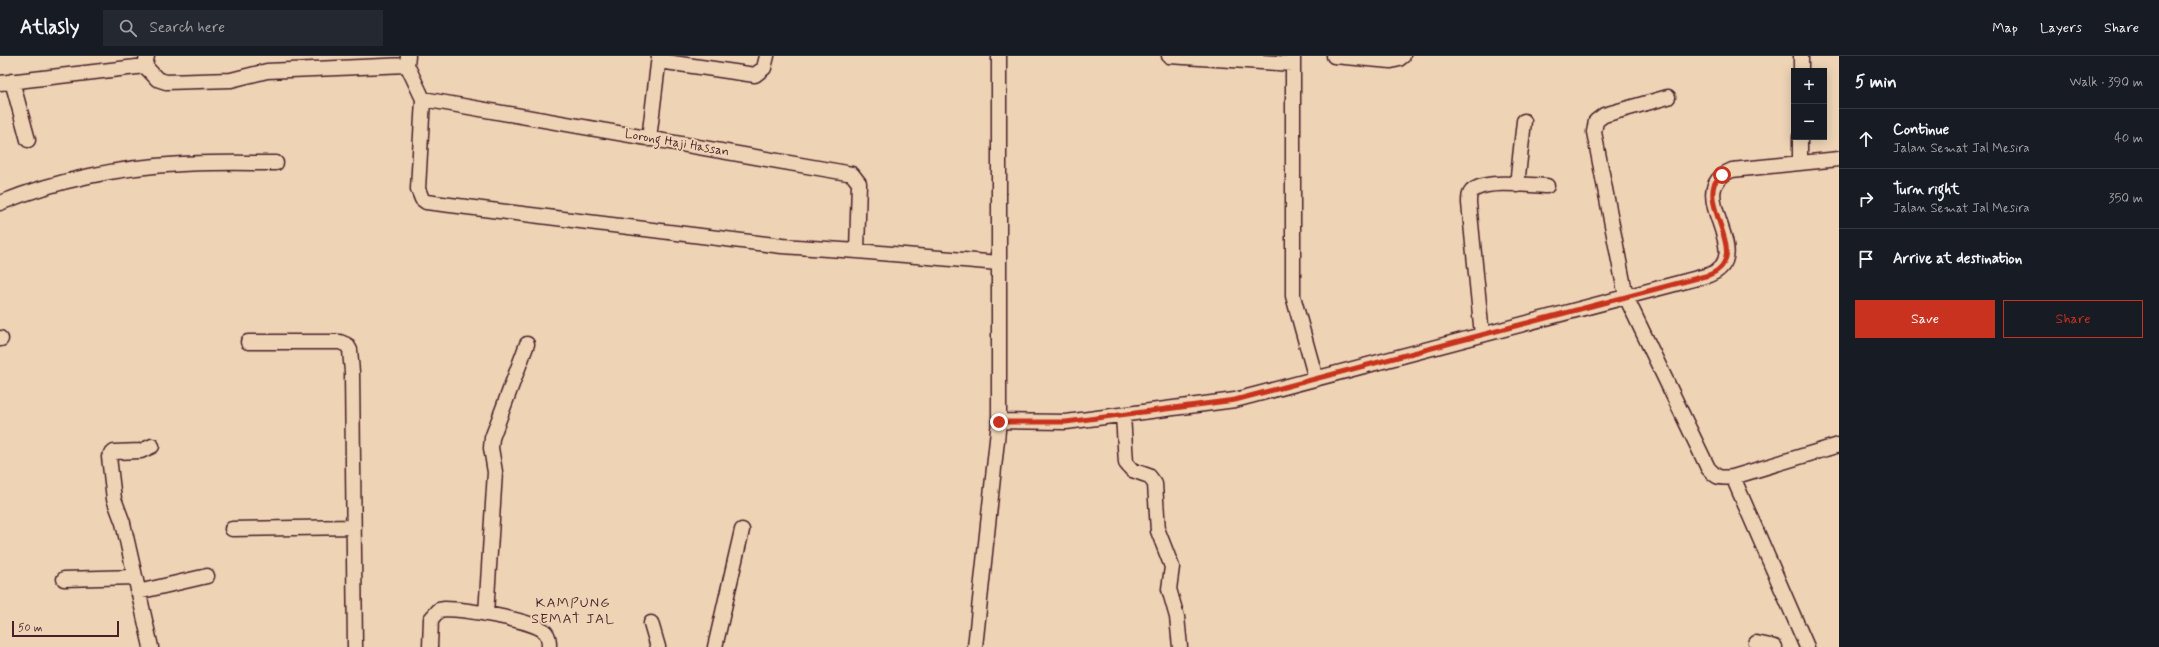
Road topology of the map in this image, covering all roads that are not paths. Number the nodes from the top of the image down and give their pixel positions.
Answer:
1 (767, 56) edge
2 (999, 56) edge
3 (1169, 56) edge
4 (1334, 56) edge
5 (1403, 56) edge
6 (1801, 56) edge
7 (659, 59) edge
8 (407, 60) edge
9 (1293, 60) edge
10 (146, 61) edge
11 (1801, 68) edge
12 (6, 82) edge
13 (1668, 97) dead end
14 (423, 99) junction
15 (1524, 121) dead end
16 (649, 139) junction
17 (28, 140) dead end
18 (1800, 140) edge
19 (1839, 159) edge
20 (1800, 162) junction
21 (276, 163) dead end
22 (1517, 185) junction
23 (1547, 186) dead end
24 (0, 203) edge
25 (858, 251) junction
26 (999, 263) junction
27 (1626, 297) junction
28 (1482, 335) junction
29 (248, 342) dead end
30 (527, 344) dead end
31 (1316, 379) junction
32 (1123, 415) junction
33 (999, 422) junction
34 (1839, 445) edge
35 (152, 446) dead end
36 (1733, 477) junction
37 (354, 527) junction
38 (232, 529) dead end
39 (742, 530) dead end
40 (208, 576) dead end
41 (134, 577) junction
42 (64, 579) dead end
43 (138, 592) junction
44 (486, 614) junction
45 (651, 623) dead end
46 (1756, 643) dead end
47 (151, 647) edge
48 (355, 647) edge
49 (430, 647) edge
50 (549, 647) edge
51 (658, 647) edge
52 (715, 647) edge
53 (977, 647) edge
54 (1180, 647) edge
55 (1775, 647) edge
56 (1807, 647) edge

1 - 7 street
2 - 26 street
3 - 9 street
4 - 5 street
6 - 11 street
7 - 16 street
8 - 10 street
8 - 14 street
9 - 31 street
10 - 12 street
12 - 17 street
13 - 27 street
14 - 16 street, Lorong Haji Hassan
14 - 25 street
15 - 22 street
16 - 25 street, Lorong Haji Hassan
18 - 20 street
19 - 20 street
20 - 27 street
21 - 24 street
22 - 23 street
22 - 28 street
25 - 26 street
26 - 33 street
27 - 28 street
27 - 36 street
28 - 31 street
29 - 37 street
30 - 44 street
31 - 32 street
32 - 33 street
32 - 54 street
33 - 53 street
34 - 36 street
35 - 41 street
36 - 56 street
37 - 38 street
37 - 48 street
39 - 52 street
40 - 43 street
41 - 42 street
41 - 43 street
43 - 47 street
44 - 49 street
44 - 50 street
45 - 51 street
46 - 55 street

